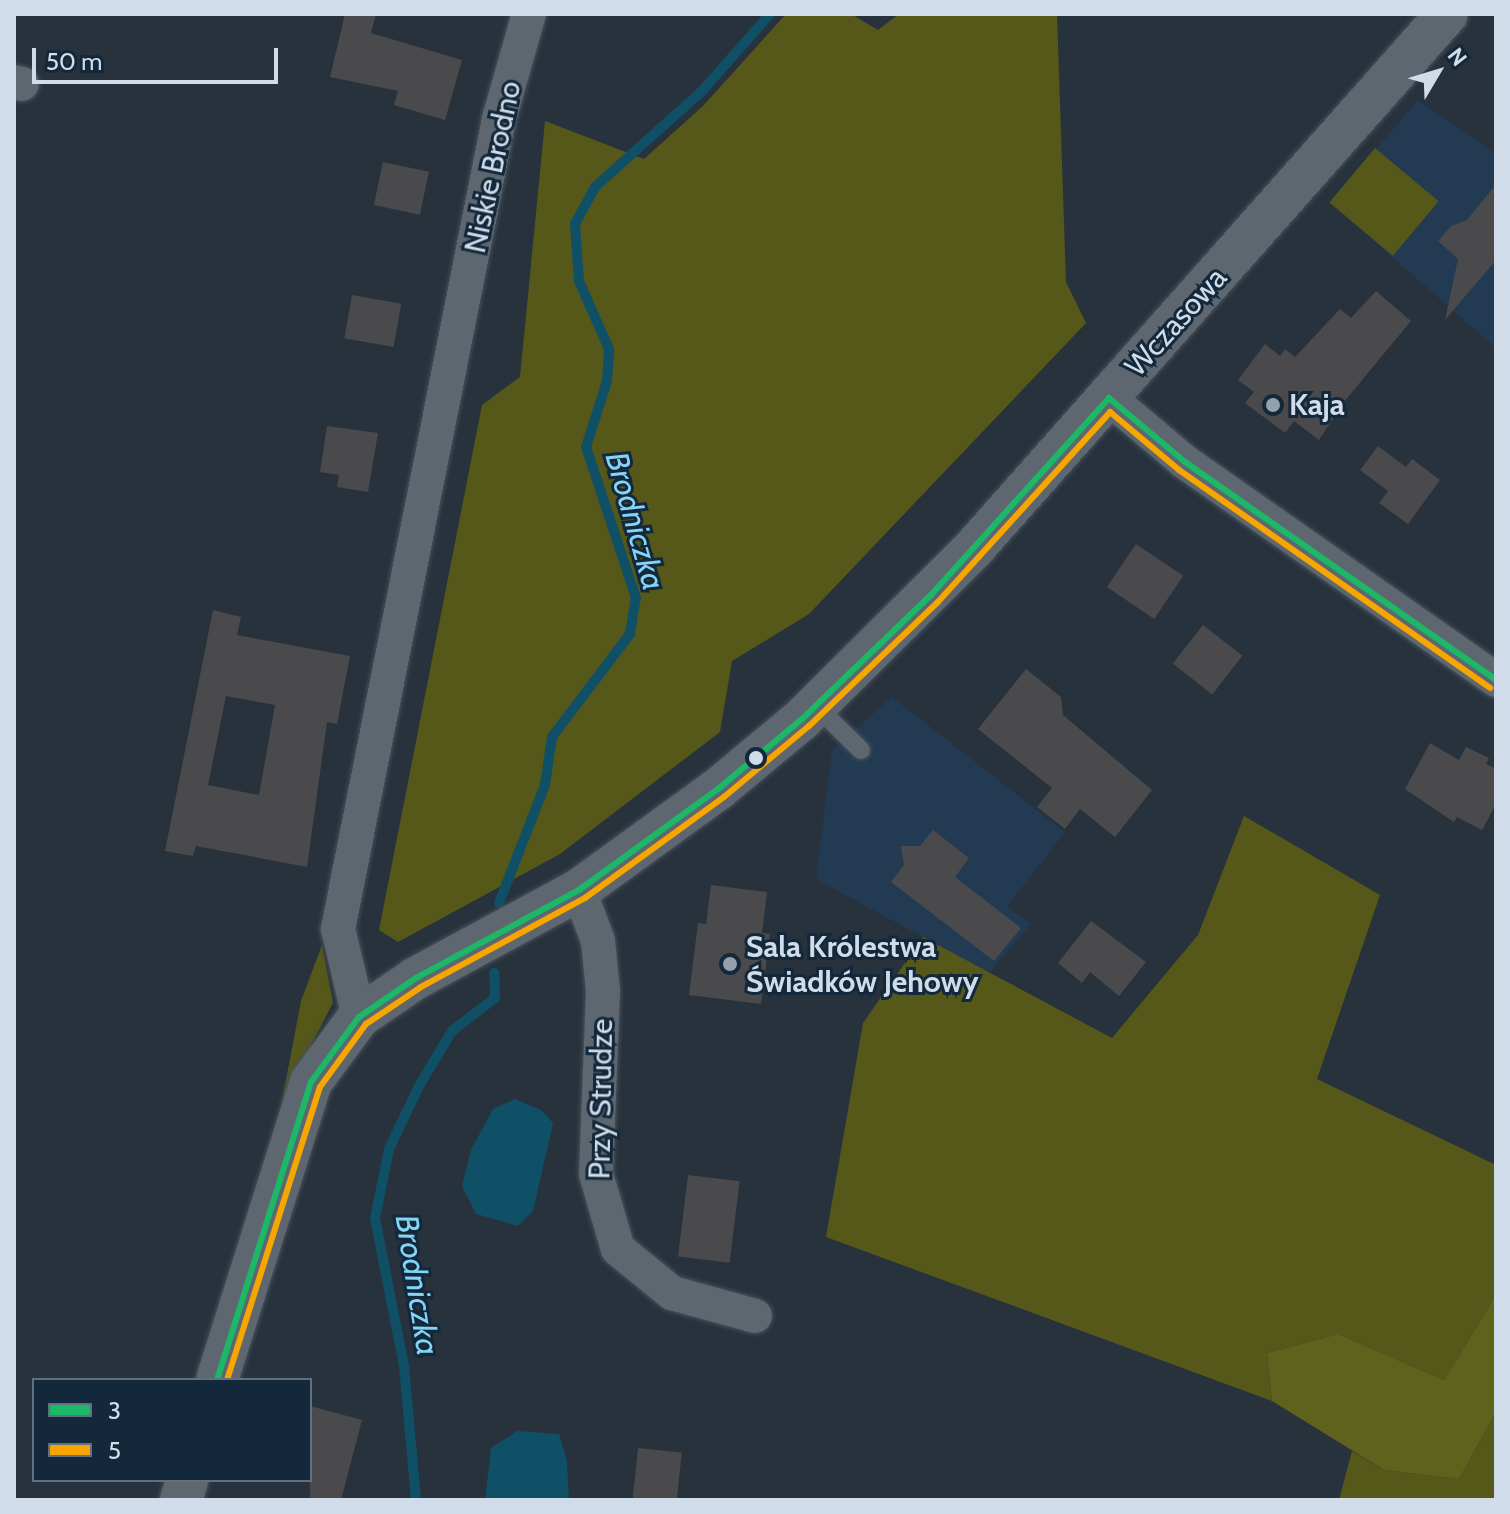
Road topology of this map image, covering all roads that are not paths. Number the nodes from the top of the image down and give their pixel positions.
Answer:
1 (529, 14) edge
2 (1447, 14) edge
3 (1109, 398) junction
4 (1496, 680) edge
5 (812, 721) junction
6 (861, 750) dead end
7 (579, 890) junction
8 (359, 1017) junction
9 (755, 1316) dead end
10 (218, 1378) edge

1 - 8 street, Niskie Brodno
2 - 3 street, Wczasowa
3 - 4 street
3 - 5 street, Wczasowa
5 - 6 lane
5 - 7 street, Wczasowa
7 - 8 street, Wczasowa
7 - 9 street, Przy Strudze
8 - 10 street

